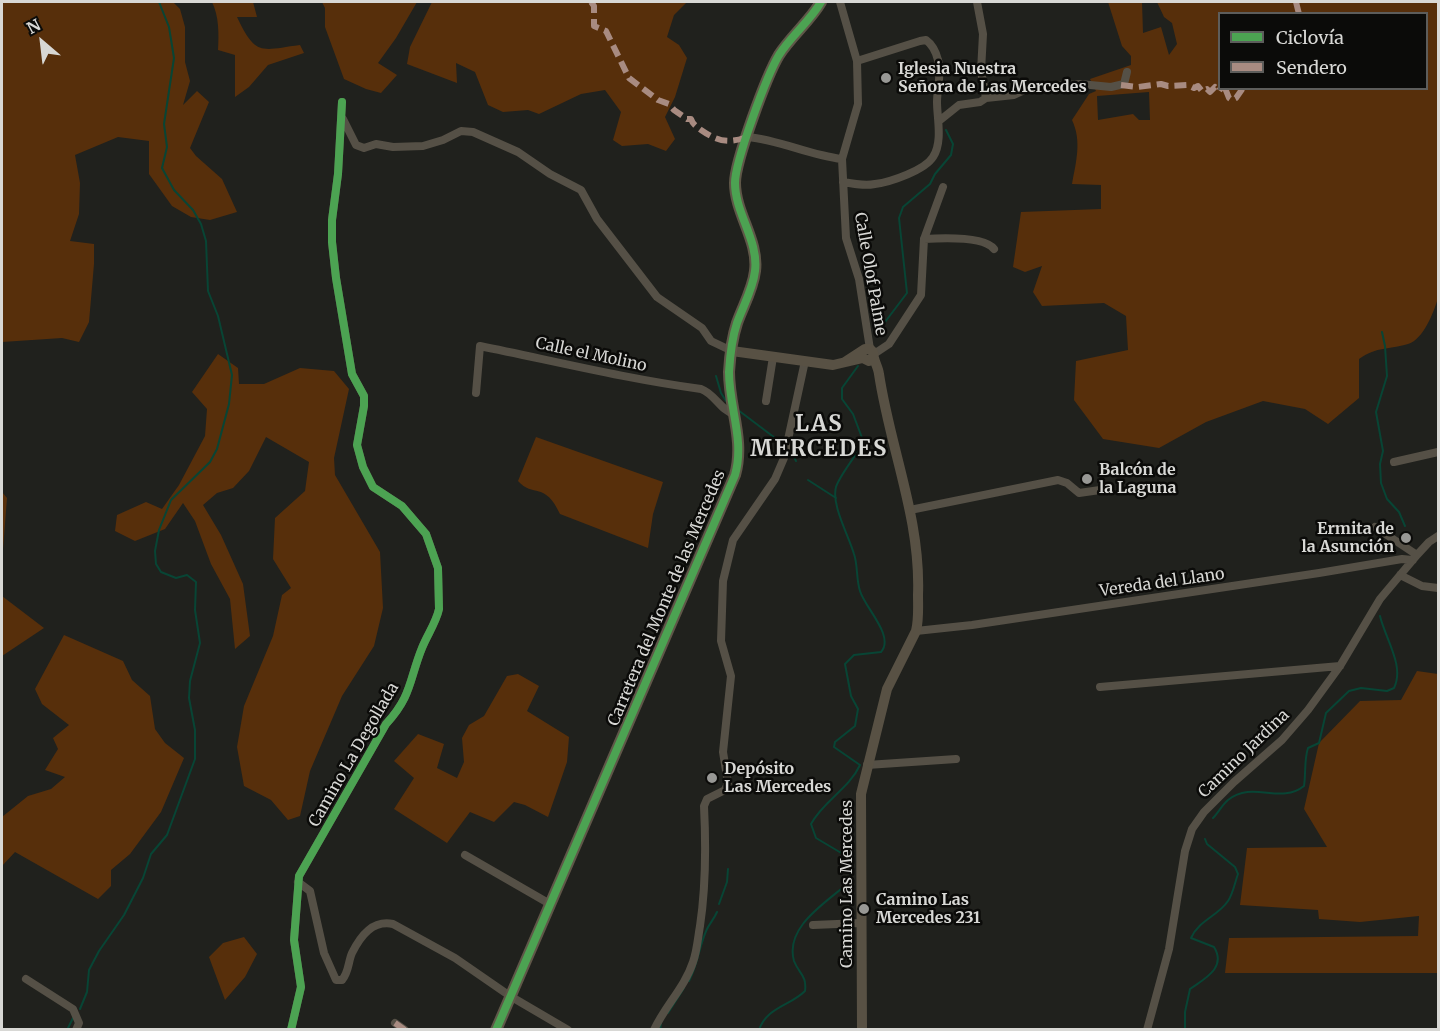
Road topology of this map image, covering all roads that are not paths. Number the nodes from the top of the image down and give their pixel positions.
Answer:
1 (821, 2) edge
2 (840, 2) edge
3 (977, 2) edge
4 (857, 61) junction
5 (1127, 72) dead end
6 (986, 98) junction
7 (342, 102) dead end
8 (343, 118) junction
9 (939, 121) junction
10 (747, 137) junction
11 (842, 159) junction
12 (843, 182) junction
13 (943, 187) dead end
14 (924, 239) junction
15 (994, 249) dead end
16 (732, 351) junction
17 (868, 354) junction
18 (773, 357) junction
19 (805, 361) junction
20 (476, 393) dead end
21 (766, 401) dead end
22 (734, 414) junction
23 (1438, 452) edge
24 (1395, 462) dead end
25 (1100, 490) dead end
26 (910, 510) junction
27 (1375, 527) dead end
28 (1438, 536) edge
29 (1415, 557) junction
30 (1400, 575) junction
31 (1438, 588) edge
32 (916, 631) junction
33 (1340, 666) junction
34 (1100, 687) dead end
35 (956, 759) dead end
36 (867, 765) junction
37 (465, 855) dead end
38 (298, 882) junction
39 (550, 904) junction
40 (861, 922) junction
41 (813, 925) dead end
42 (26, 979) dead end
43 (510, 996) junction
44 (395, 1023) dead end
45 (76, 1029) edge
46 (291, 1029) edge
47 (405, 1029) edge
48 (496, 1029) edge
49 (568, 1029) edge
50 (654, 1029) edge
51 (862, 1029) edge
52 (1147, 1029) edge

1 - 10 main road, Carretera del Monte de las Mercedes
2 - 4 street, Calle Olof Palme
3 - 6 street
4 - 9 street
4 - 11 street, Calle Olof Palme
5 - 6 street
6 - 9 street
7 - 8 street, Camino La Degollada
8 - 16 street
8 - 38 street, Camino La Degollada
9 - 12 street
10 - 11 street
10 - 16 main road, Carretera del Monte de las Mercedes
11 - 12 street, Calle Olof Palme
12 - 17 street, Calle Olof Palme
13 - 14 street
14 - 15 street
14 - 17 street
16 - 18 main road
16 - 22 main road, Carretera del Monte de las Mercedes
17 - 19 main road
17 - 26 main road, Camino Las Mercedes
18 - 19 main road
18 - 21 street
19 - 50 street
20 - 22 street, Calle el Molino
22 - 39 main road, Carretera del Monte de las Mercedes
23 - 24 street
25 - 26 street
26 - 32 main road, Camino Las Mercedes
27 - 29 street
28 - 29 street, Camino Jardina
29 - 30 street, Camino Jardina
29 - 32 street, Vereda del Llano
30 - 31 street
30 - 33 street, Camino Jardina
32 - 36 main road, Camino Las Mercedes
33 - 34 street
33 - 52 street, Camino Jardina
35 - 36 street
36 - 40 main road, Camino Las Mercedes
37 - 39 street
38 - 43 street
38 - 46 street
39 - 43 main road, Carretera del Monte de las Mercedes
40 - 41 street
40 - 51 main road, Camino Las Mercedes
42 - 45 street
43 - 48 main road, Carretera del Monte de las Mercedes
43 - 49 street
44 - 47 street

